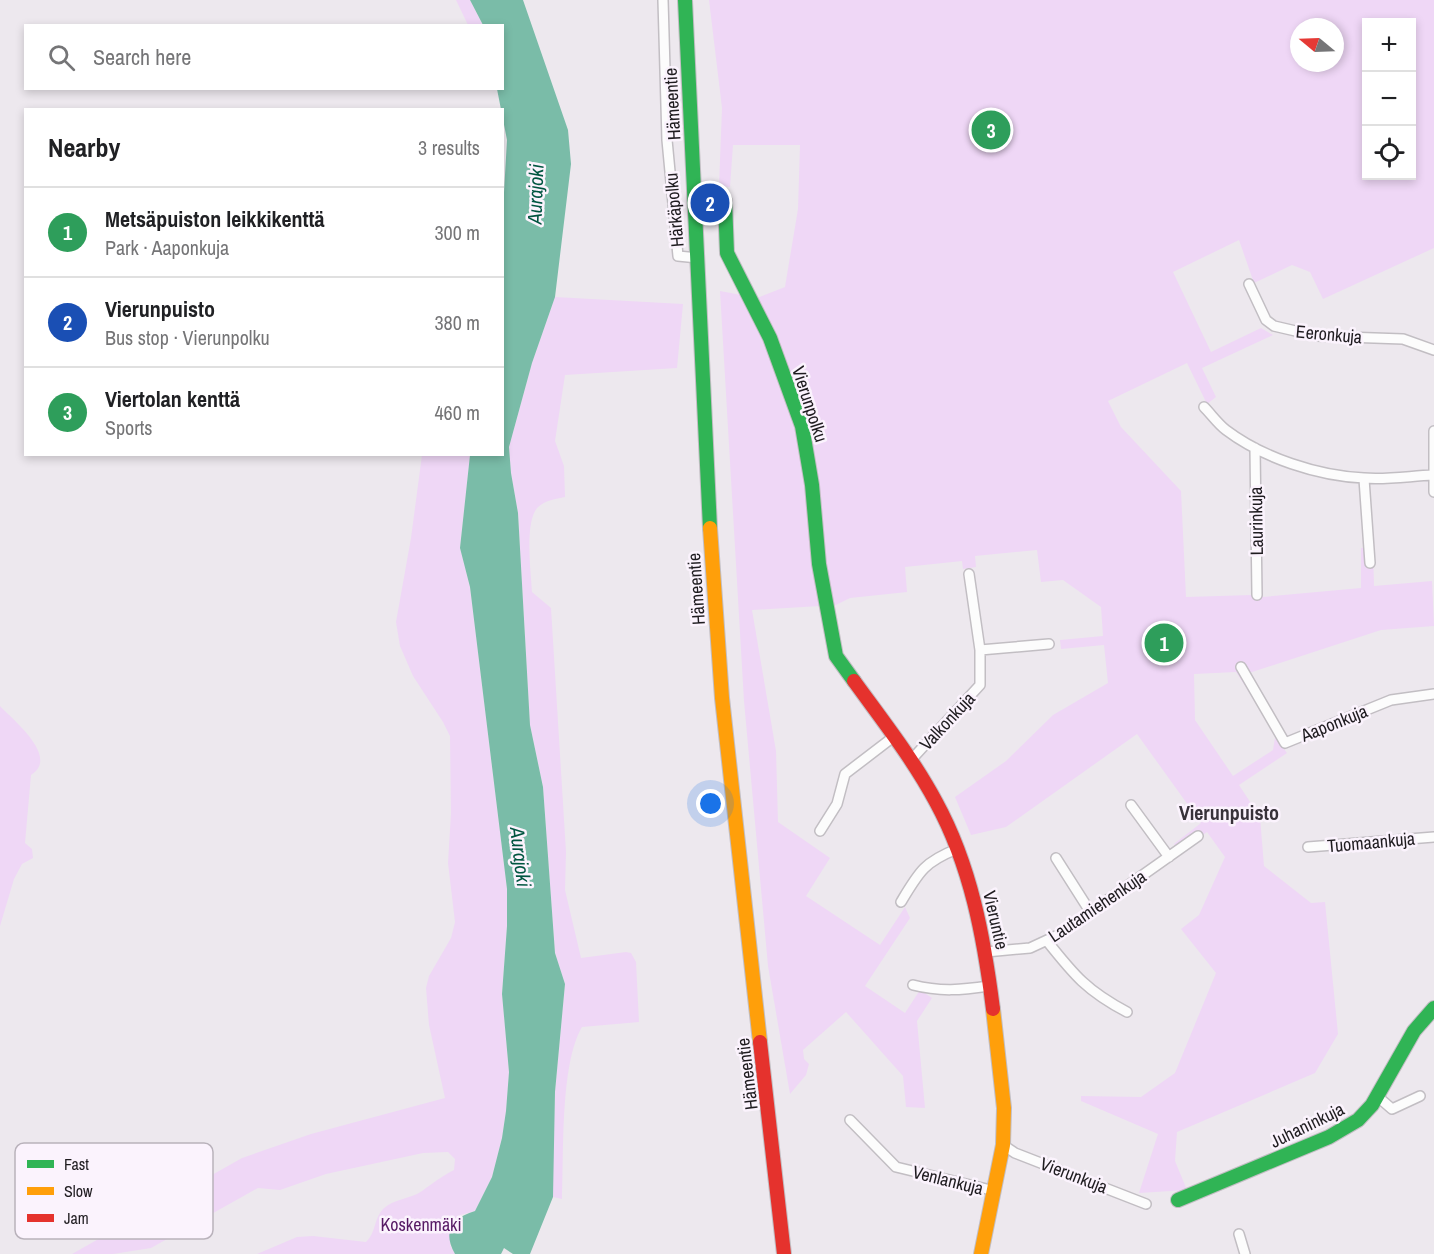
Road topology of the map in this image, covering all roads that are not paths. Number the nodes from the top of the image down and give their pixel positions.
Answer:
1 (663, 0) edge
2 (685, 0) edge
3 (725, 201) dead end
4 (698, 258) junction
5 (1249, 284) dead end
6 (1434, 350) edge
7 (1204, 407) dead end
8 (1434, 431) edge
9 (1434, 438) edge
10 (1255, 448) junction
11 (1433, 474) edge
12 (1364, 478) junction
13 (1434, 492) edge
14 (1370, 563) dead end
15 (969, 574) dead end
16 (1257, 595) dead end
17 (832, 628) joint
18 (1049, 644) dead end
19 (980, 650) junction
20 (1240, 667) dead end
21 (1434, 694) edge
22 (892, 738) junction
23 (911, 760) junction
24 (1131, 805) dead end
25 (820, 831) dead end
26 (1198, 836) dead end
27 (1434, 837) edge
28 (1308, 847) dead end
29 (957, 849) junction
30 (1169, 857) junction
31 (1056, 858) dead end
32 (901, 902) dead end
33 (1091, 913) junction
34 (1047, 941) junction
35 (986, 952) junction
36 (913, 985) dead end
37 (989, 986) junction
38 (1434, 1008) edge
39 (1127, 1012) dead end
40 (1377, 1096) junction
41 (1420, 1096) dead end
42 (850, 1120) dead end
43 (1003, 1145) junction
44 (777, 1173) junction
45 (995, 1191) junction
46 (1178, 1200) dead end
47 (1146, 1204) dead end
48 (1239, 1234) dead end
49 (784, 1254) edge
50 (794, 1254) edge
51 (981, 1254) edge
52 (1245, 1254) edge

1 - 4 street, Härkäpolku
2 - 4 main road, Hämeentie
3 - 17 main road, Vierunpolku
4 - 44 main road, Hämeentie
5 - 6 street, Eeronkuja
7 - 10 street
8 - 9 street
9 - 11 street
10 - 12 street
10 - 16 street, Laurinkuja
11 - 12 street
11 - 13 street
12 - 14 street
15 - 19 street, Valkonkuja
17 - 22 main road, Vieruntie
18 - 19 street
19 - 23 street, Valkonkuja
20 - 21 street, Aaponkuja
22 - 23 main road, Vieruntie
22 - 25 street
23 - 29 main road, Vieruntie
24 - 30 street
26 - 30 street, Lautamiehenkuja
27 - 28 street, Tuomaankuja
29 - 32 street
29 - 35 main road, Vieruntie
30 - 33 street, Lautamiehenkuja
31 - 33 street
33 - 34 street, Lautamiehenkuja
34 - 35 street, Lautamiehenkuja
34 - 39 street
35 - 37 main road, Vieruntie
36 - 37 street
37 - 43 main road, Vieruntie
38 - 40 main road, Juhaninkuja
40 - 41 street
40 - 46 main road, Juhaninkuja
42 - 45 street, Venlankuja
43 - 45 main road, Vieruntie
43 - 47 street, Vierunkuja
44 - 49 main road, Hämeentie
44 - 50 main road, Hämeentie
45 - 51 main road, Vieruntie
48 - 52 street

